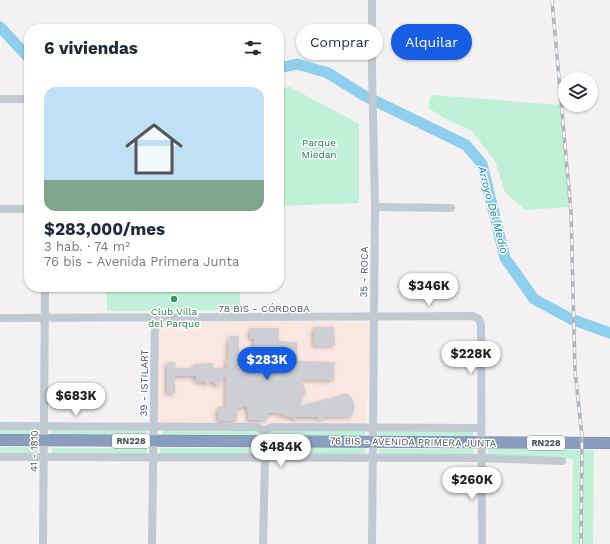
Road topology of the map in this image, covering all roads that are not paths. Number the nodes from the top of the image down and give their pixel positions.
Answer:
1 (372, 0) edge
2 (0, 99) edge
3 (24, 99) edge
4 (375, 207) junction
5 (451, 208) dead end
6 (0, 209) edge
7 (24, 209) edge
8 (45, 292) edge
9 (0, 318) edge
10 (155, 318) junction
11 (374, 318) junction
12 (46, 319) junction
13 (0, 426) edge
14 (153, 426) junction
15 (44, 427) junction
16 (372, 428) junction
17 (481, 428) junction
18 (263, 435) junction
19 (0, 440) edge
20 (43, 440) junction
21 (153, 441) junction
22 (373, 442) junction
23 (610, 442) edge
24 (481, 443) junction
25 (0, 457) edge
26 (44, 458) junction
27 (153, 458) junction
28 (265, 458) junction
29 (481, 458) junction
30 (372, 459) junction
31 (562, 461) dead end
32 (43, 544) edge
33 (152, 544) edge
34 (263, 544) edge
35 (372, 544) edge
36 (482, 544) edge

1 - 4 street, 35 - ROCA
2 - 3 street
4 - 5 street
4 - 11 street, 35 - ROCA
6 - 7 street
8 - 12 street, 41 - 1810
9 - 12 street, 78 BIS - CÓRDOBA
10 - 11 street, 78 BIS - CÓRDOBA
10 - 12 street, 78 BIS - CÓRDOBA
10 - 14 street, 39 - ISTILART
11 - 16 street, 35 - ROCA
11 - 17 street, 78 BIS - CÓRDOBA
12 - 15 street, 41 - 1810
13 - 15 street, 76 BIS - AVENIDA PRIMERA JUNTA
14 - 15 street, 76 BIS - AVENIDA PRIMERA JUNTA
14 - 18 street, 76 BIS - AVENIDA PRIMERA JUNTA
14 - 21 street, 39 - ISTILART
15 - 20 street, 41 - 1810
16 - 17 street, 76 BIS - AVENIDA PRIMERA JUNTA
16 - 18 street, 76 BIS - AVENIDA PRIMERA JUNTA
16 - 22 street, 35 - ROCA
17 - 24 street
18 - 21 highway, 76 BIS - AVENIDA PRIMERA JUNTA / RN228
18 - 22 highway, 76 BIS - AVENIDA PRIMERA JUNTA / RN228
18 - 28 street
19 - 20 highway, 76 BIS - AVENIDA PRIMERA JUNTA / RN228
20 - 21 highway, 76 BIS - AVENIDA PRIMERA JUNTA / RN228
20 - 26 street, 41 - 1810
21 - 27 street, 39 - ISTILART
22 - 24 highway, 76 BIS - AVENIDA PRIMERA JUNTA / RN228
22 - 30 street, 35 - ROCA
23 - 24 highway, 76 BIS - AVENIDA PRIMERA JUNTA / RN228
24 - 29 street
25 - 26 street, 76 BIS - AVENIDA PRIMERA JUNTA
26 - 27 street, 76 BIS - AVENIDA PRIMERA JUNTA
26 - 32 street, 41 - 1810
27 - 28 street, 76 BIS - AVENIDA PRIMERA JUNTA
27 - 33 street, 39 - ISTILART
28 - 30 street, 76 BIS - AVENIDA PRIMERA JUNTA
28 - 34 street
29 - 30 street, 76 BIS - AVENIDA PRIMERA JUNTA
29 - 31 street, 76 BIS - AVENIDA PRIMERA JUNTA
29 - 36 street
30 - 35 street, 35 - ROCA

